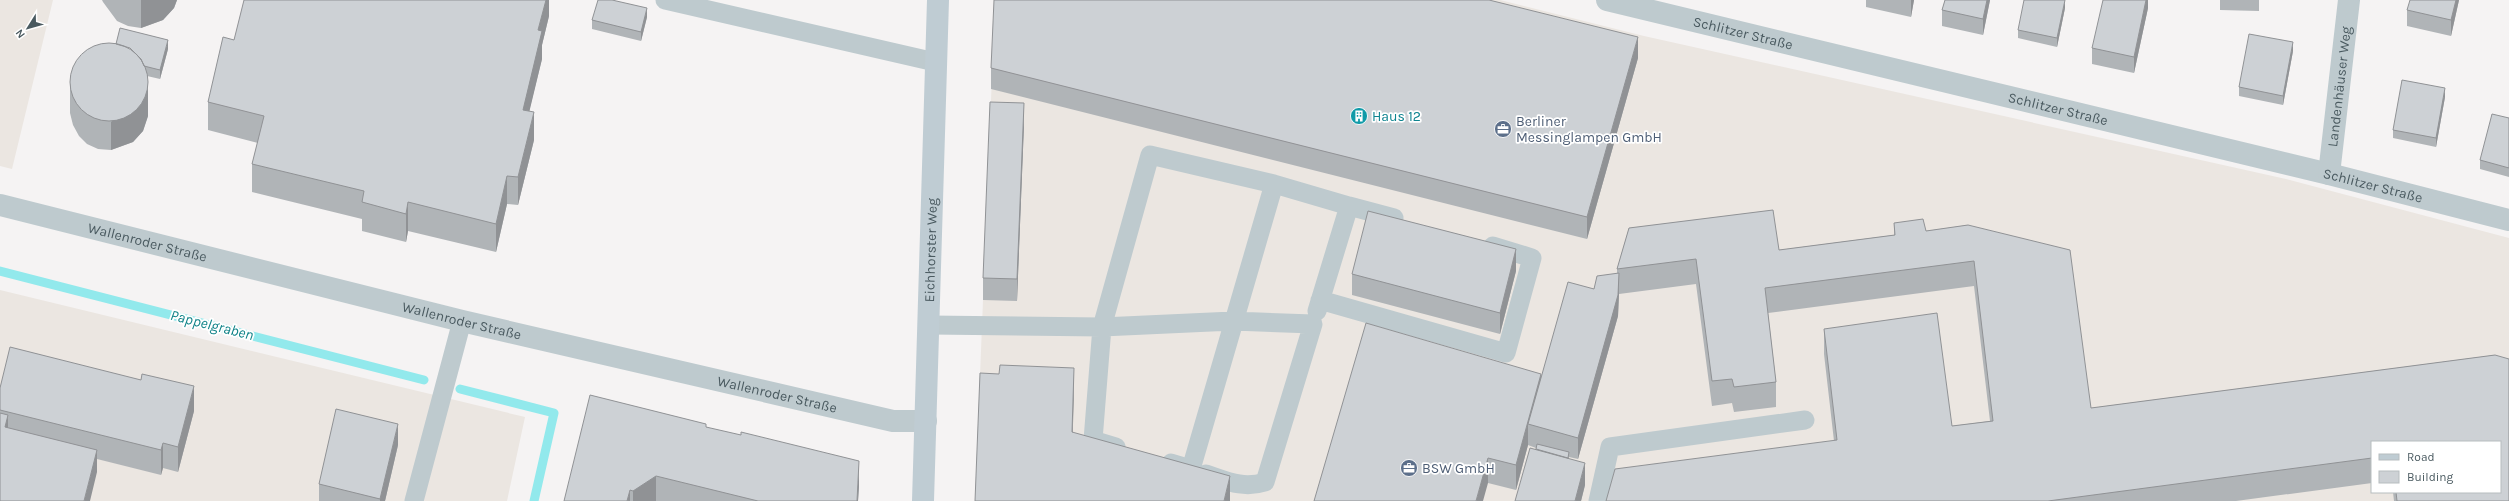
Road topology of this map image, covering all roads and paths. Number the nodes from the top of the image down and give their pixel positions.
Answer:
1 (665, 0) edge
2 (938, 0) edge
3 (1607, 0) edge
4 (2349, 0) edge
5 (935, 62) junction
6 (2329, 174) junction
7 (1274, 184) junction
8 (0, 205) edge
9 (1349, 206) junction
10 (2509, 220) edge
11 (1410, 223) edge
12 (1479, 242) edge
13 (1320, 300) junction
14 (462, 320) junction
15 (1233, 321) junction
16 (1313, 324) junction
17 (930, 325) junction
18 (1102, 327) junction
19 (1806, 420) dead end
20 (926, 421) junction
21 (1131, 451) edge
22 (1154, 458) edge
23 (1191, 469) junction
24 (1251, 493) edge
25 (414, 501) edge
26 (924, 501) edge
27 (1598, 501) edge

1 - 5 lane
2 - 5 main road, Eichhorster Weg
3 - 6 street, Schlitzer Straße
4 - 6 street, Landenhäuser Weg
5 - 17 main road, Eichhorster Weg
6 - 10 street, Schlitzer Straße
7 - 9 lane
7 - 15 lane
7 - 18 lane
8 - 14 street, Wallenroder Straße
9 - 11 lane
9 - 13 lane
12 - 13 lane
13 - 16 lane
14 - 20 street, Wallenroder Straße
14 - 25 lane
15 - 16 lane
15 - 18 lane
15 - 23 lane
16 - 24 lane
17 - 18 lane
17 - 20 main road, Eichhorster Weg
18 - 21 lane
19 - 27 lane
20 - 26 main road, Eichhorster Weg
22 - 23 lane
23 - 24 lane

